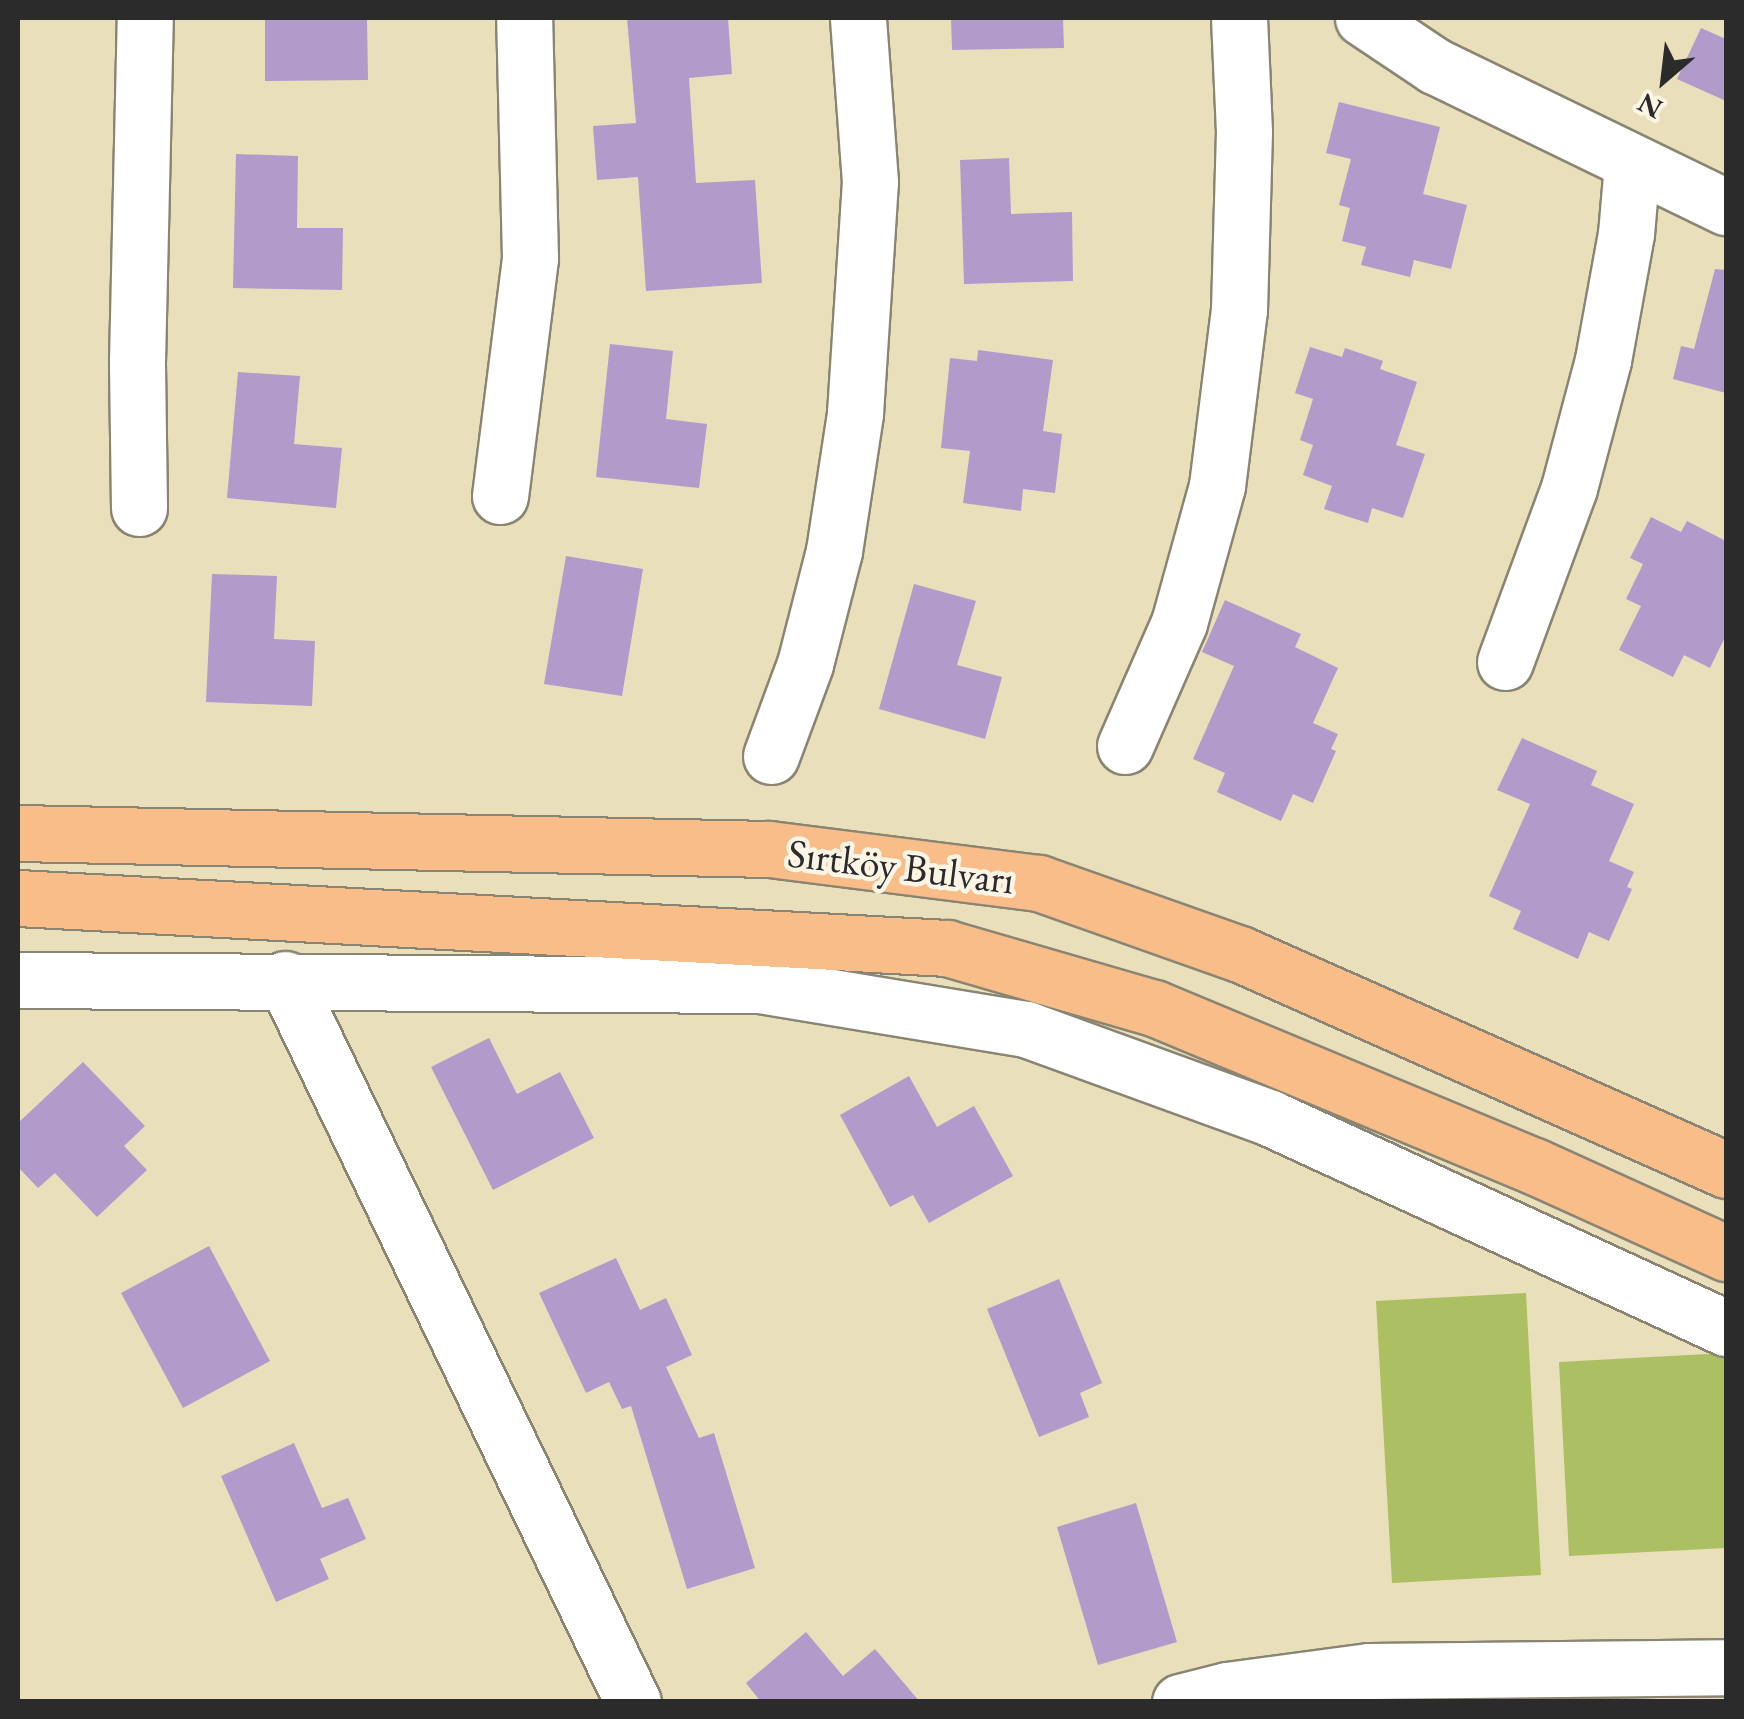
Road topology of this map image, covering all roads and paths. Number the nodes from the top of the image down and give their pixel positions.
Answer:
1 (145, 18) edge
2 (524, 18) edge
3 (858, 18) edge
4 (1239, 18) edge
5 (1363, 18) edge
6 (1632, 164) junction
7 (1726, 208) edge
8 (500, 496) dead end
9 (139, 508) dead end
10 (1505, 662) dead end
11 (1125, 746) dead end
12 (771, 756) dead end
13 (18, 832) edge
14 (746, 849) junction
15 (18, 898) edge
16 (740, 937) junction
17 (285, 979) junction
18 (18, 980) edge
19 (1349, 1003) junction
20 (1314, 1074) junction
21 (1726, 1170) edge
22 (1726, 1253) edge
23 (1726, 1328) edge
24 (1726, 1667) edge
25 (633, 1702) edge
26 (1180, 1702) edge

1 - 9 street
2 - 8 street
3 - 12 street
4 - 11 street
5 - 6 street
6 - 7 street
6 - 10 street
13 - 14 main road, Sırtköy Bulvarı
14 - 16 main road
14 - 19 main road, Sırtköy Bulvarı
15 - 16 main road, Sırtköy Bulvarı
16 - 20 main road, Sırtköy Bulvarı
17 - 18 street
17 - 23 street
17 - 25 street
19 - 20 main road
19 - 21 main road, Sırtköy Bulvarı
20 - 22 main road, Sırtköy Bulvarı
24 - 26 street

